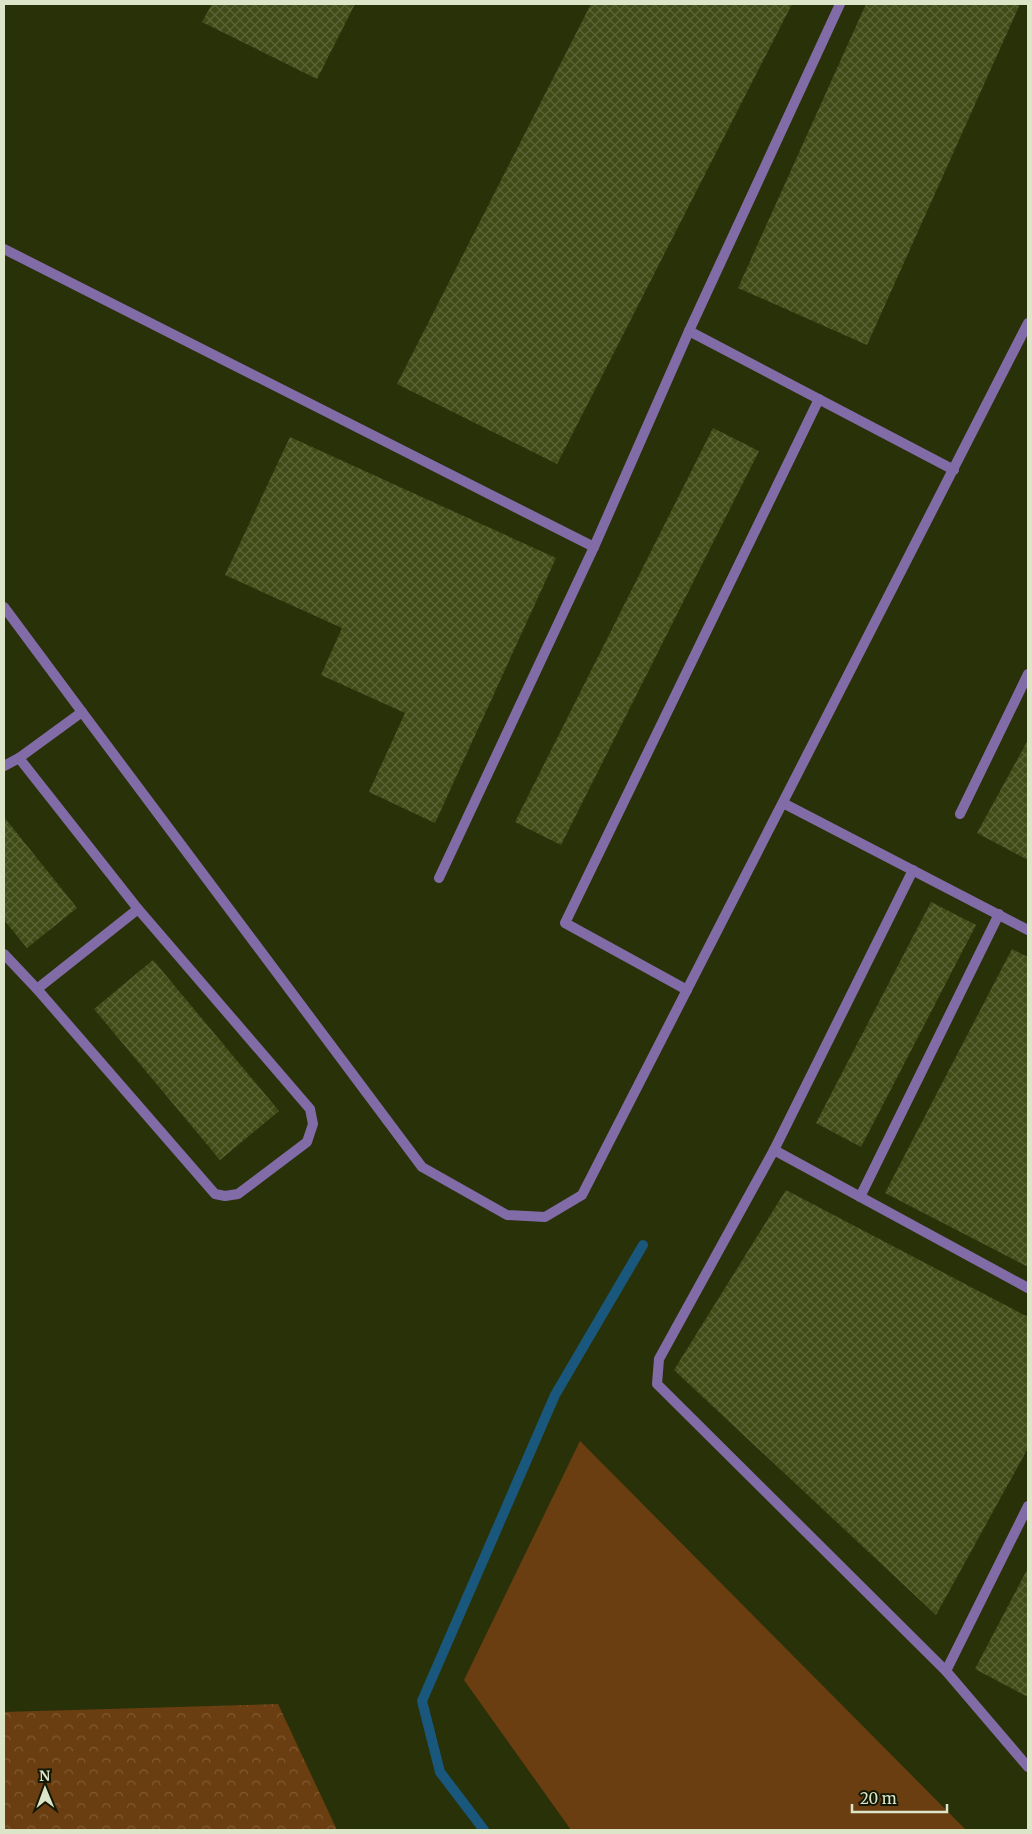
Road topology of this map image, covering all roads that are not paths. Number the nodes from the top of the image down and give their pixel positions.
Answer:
1 (840, 4) edge
2 (4, 249) edge
3 (1028, 324) edge
4 (689, 332) junction
5 (819, 399) junction
6 (954, 470) junction
7 (594, 547) junction
8 (4, 607) edge
9 (1028, 674) edge
10 (82, 712) junction
11 (19, 758) junction
12 (4, 766) edge
13 (783, 803) junction
14 (960, 814) dead end
15 (914, 870) junction
16 (439, 878) dead end
17 (138, 909) junction
18 (999, 914) junction
19 (1028, 930) edge
20 (4, 954) edge
21 (37, 989) junction
22 (687, 990) junction
23 (774, 1150) junction
24 (860, 1197) junction
25 (1028, 1288) edge
26 (1028, 1506) edge
27 (946, 1671) junction
28 (1028, 1767) edge

1 - 4 street
2 - 7 street
3 - 6 street
4 - 5 street
4 - 7 street
5 - 6 street
5 - 22 street
6 - 13 street
7 - 16 street
8 - 10 street
9 - 14 street
10 - 11 street
10 - 22 street
11 - 12 street
11 - 17 street
13 - 15 street
13 - 22 street
15 - 18 street
15 - 23 street
17 - 21 street
17 - 21 street
18 - 19 street
18 - 24 street
20 - 21 street
23 - 24 street
23 - 27 street
24 - 25 street
26 - 27 street
27 - 28 street

